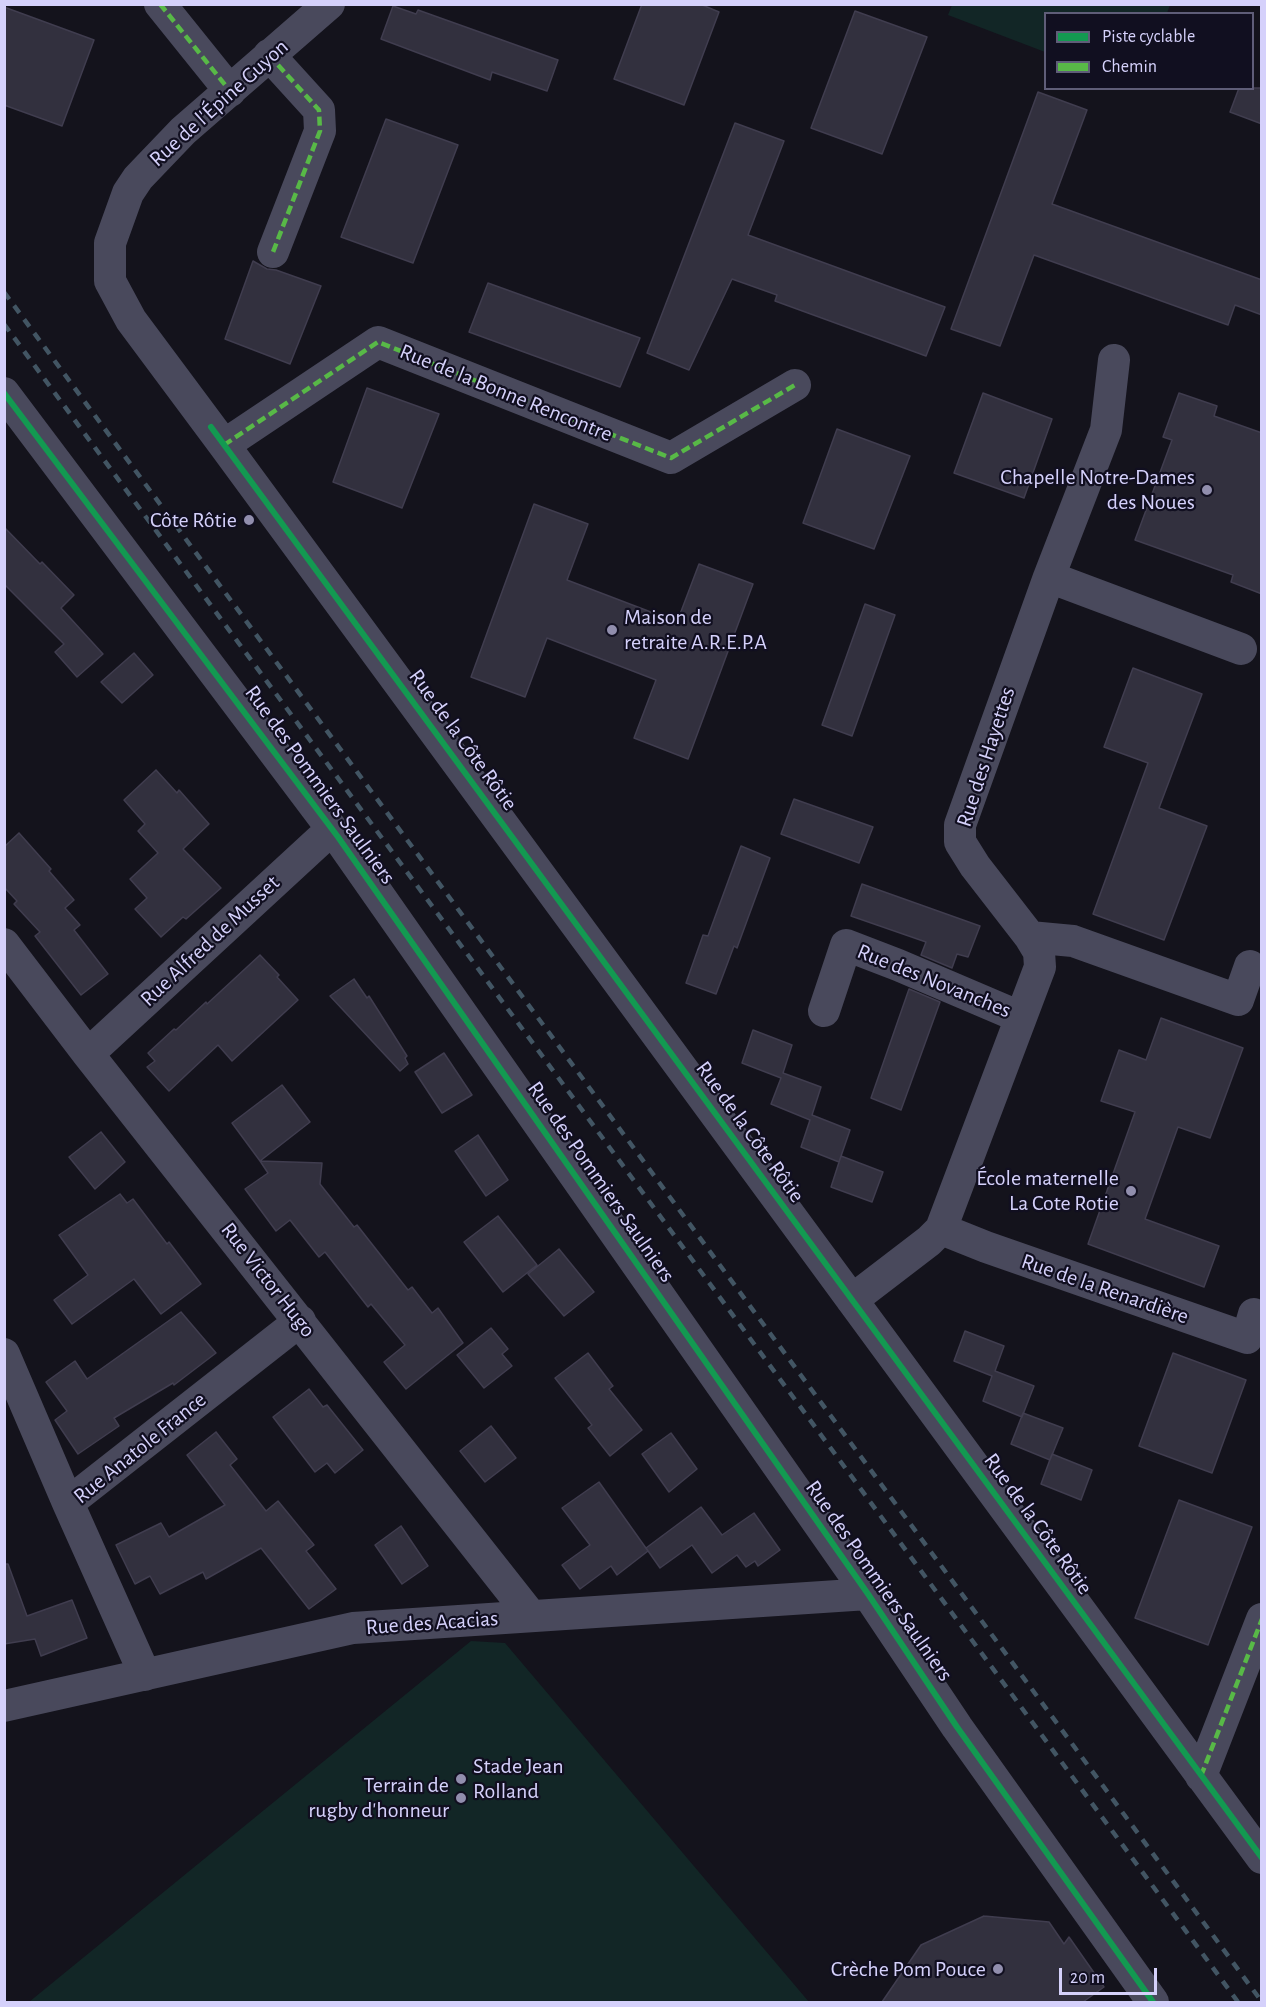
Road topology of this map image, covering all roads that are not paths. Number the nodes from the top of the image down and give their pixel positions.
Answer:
1 (160, 4) edge
2 (329, 4) edge
3 (269, 55) junction
4 (230, 91) junction
5 (273, 252) dead end
6 (110, 280) joint
7 (1114, 360) dead end
8 (795, 385) dead end
9 (4, 393) edge
10 (224, 445) junction
11 (1049, 577) junction
12 (1241, 649) dead end
13 (332, 829) junction
14 (1030, 937) junction
15 (4, 944) edge
16 (1250, 966) dead end
17 (824, 1011) dead end
18 (1020, 1017) junction
19 (88, 1054) junction
20 (941, 1229) junction
21 (852, 1300) junction
22 (1254, 1314) dead end
23 (300, 1321) junction
24 (4, 1354) edge
25 (68, 1503) junction
26 (868, 1594) junction
27 (531, 1616) junction
28 (1262, 1619) edge
29 (146, 1675) junction
30 (4, 1706) edge
31 (1201, 1776) junction
32 (1262, 1858) edge
33 (1153, 2002) edge

1 - 4 street
2 - 3 street, Rue de l'Épine Guyon
3 - 4 street, Rue de l'Épine Guyon
3 - 5 street
4 - 6 street, Rue de l'Épine Guyon
6 - 10 street, Rue de la Côte Rôtie
7 - 11 street, Rue des Hayettes
8 - 10 street, Rue de la Bonne Rencontre
9 - 13 street, Rue des Pommiers Saulniers
10 - 21 street, Rue de la Côte Rôtie
11 - 12 street
11 - 14 street, Rue des Hayettes
13 - 19 street, Rue Alfred de Musset
13 - 26 street, Rue des Pommiers Saulniers
14 - 16 street
14 - 18 street, Rue des Hayettes
15 - 19 street, Rue Victor Hugo
17 - 18 street, Rue des Novanches
18 - 20 street, Rue des Hayettes
19 - 23 street, Rue Victor Hugo
20 - 21 street, Rue des Hayettes
20 - 22 street, Rue de la Renardière
21 - 31 street, Rue de la Côte Rôtie
23 - 25 street, Rue Anatole France
23 - 27 street, Rue Victor Hugo
24 - 25 street
25 - 29 street, Rue Anatole France
26 - 27 street, Rue des Acacias
26 - 33 street, Rue des Pommiers Saulniers
27 - 29 street, Rue des Acacias
28 - 31 street
29 - 30 street, Rue des Acacias
31 - 32 street, Rue de la Côte Rôtie

